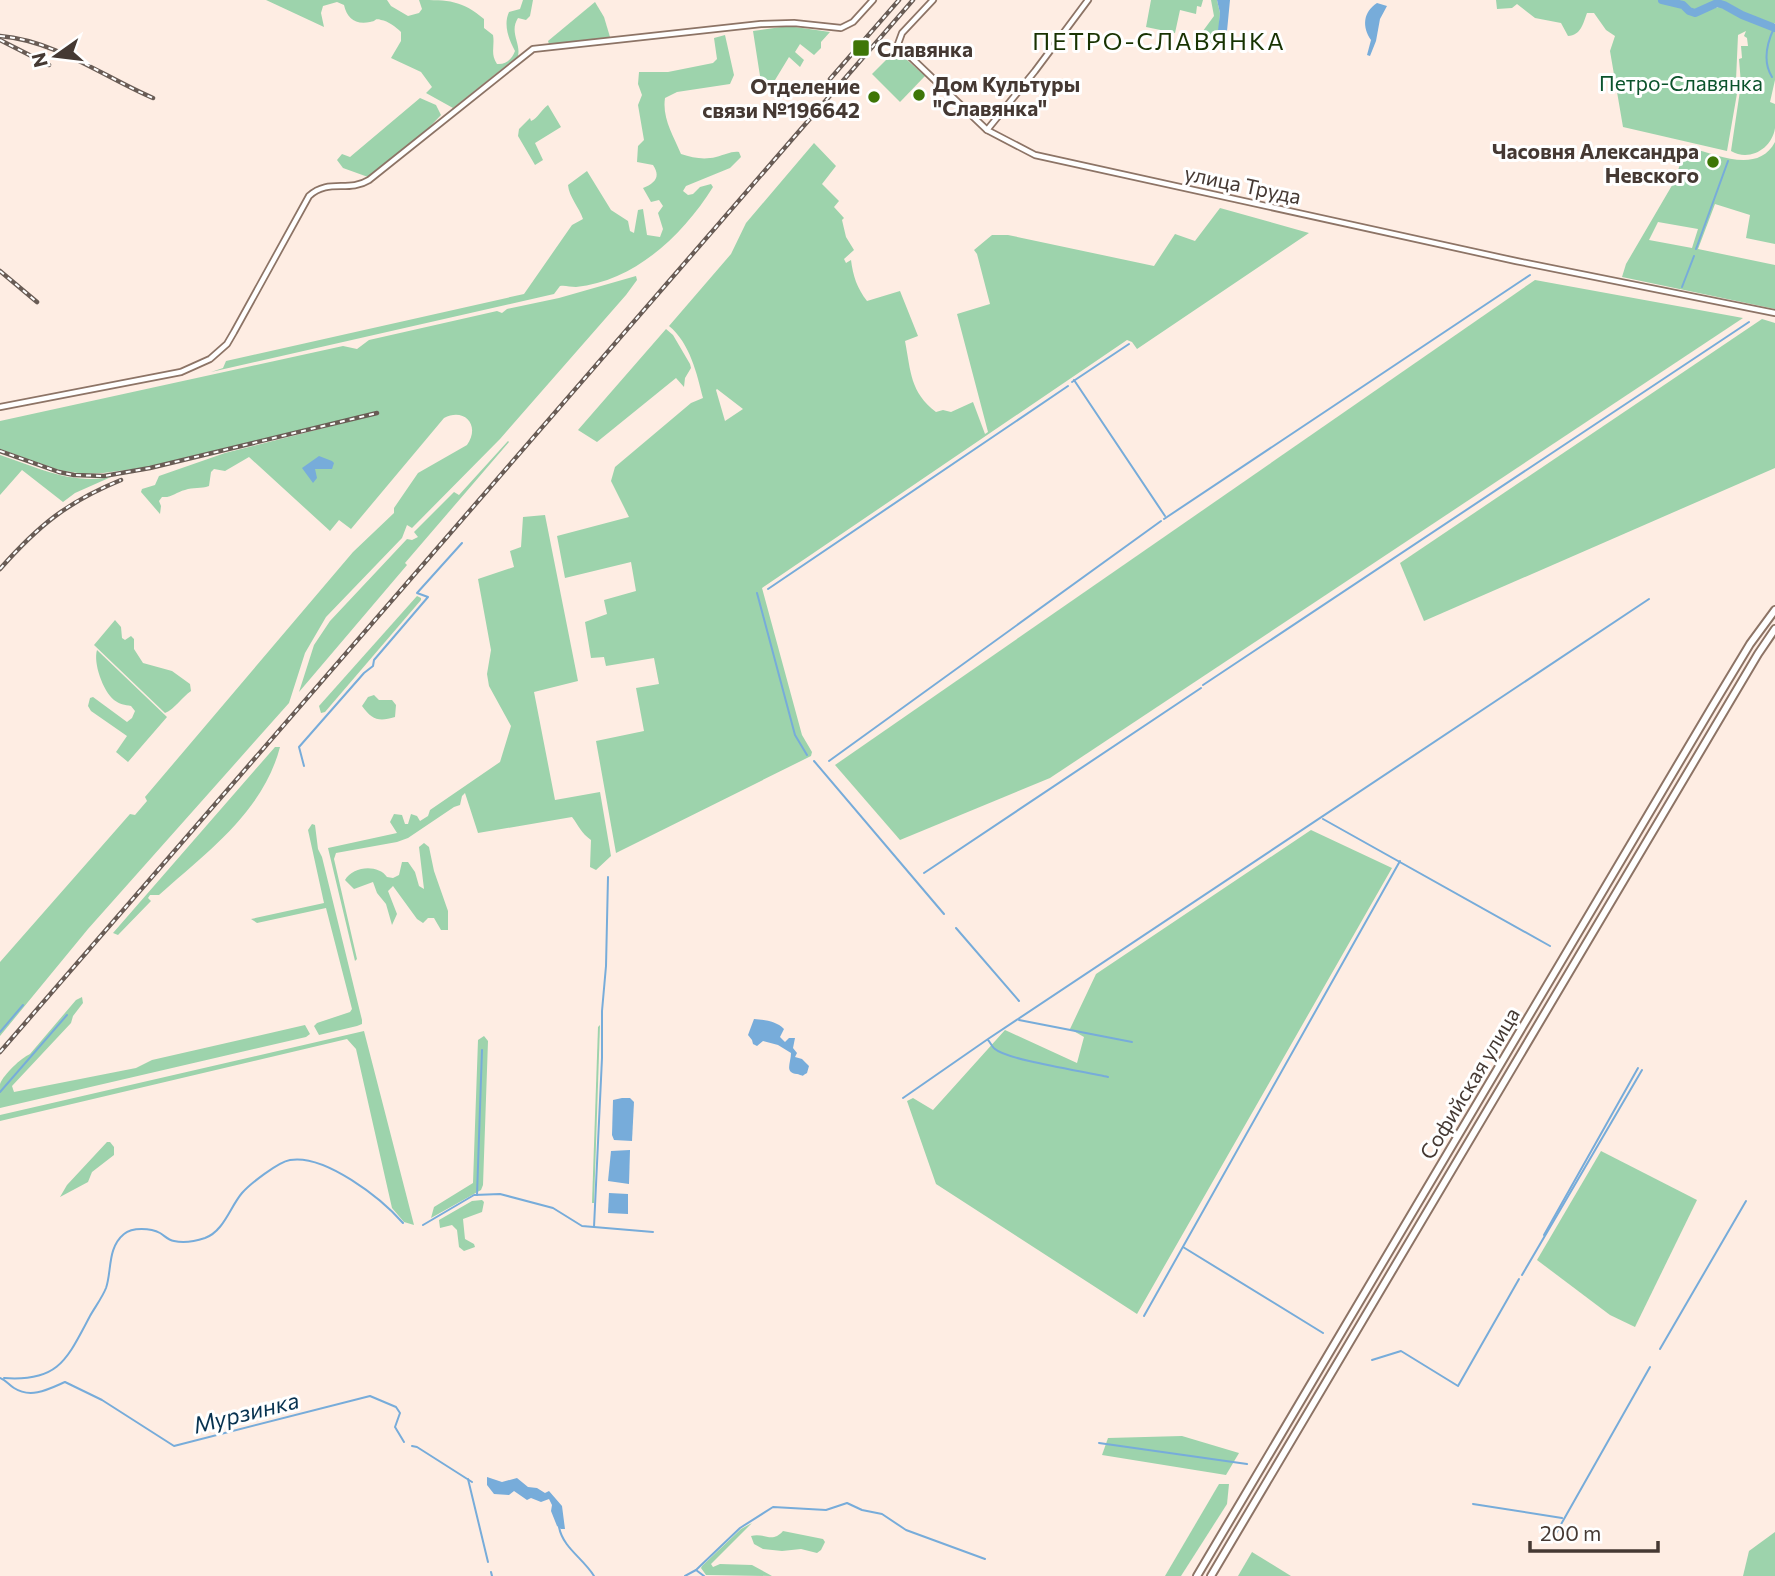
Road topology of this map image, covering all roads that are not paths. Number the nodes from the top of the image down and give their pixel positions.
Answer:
1 (873, 0) edge
2 (933, 0) edge
3 (1088, 0) edge
4 (987, 130) junction
5 (1775, 313) edge
6 (0, 407) edge
7 (1775, 610) edge
8 (1775, 629) edge
9 (1196, 1576) edge
10 (1211, 1576) edge

1 - 6 street
2 - 4 street, улица Труда
3 - 4 street
4 - 5 street, улица Труда
7 - 9 main road, Софийская улица
8 - 10 main road, Софийская улица

